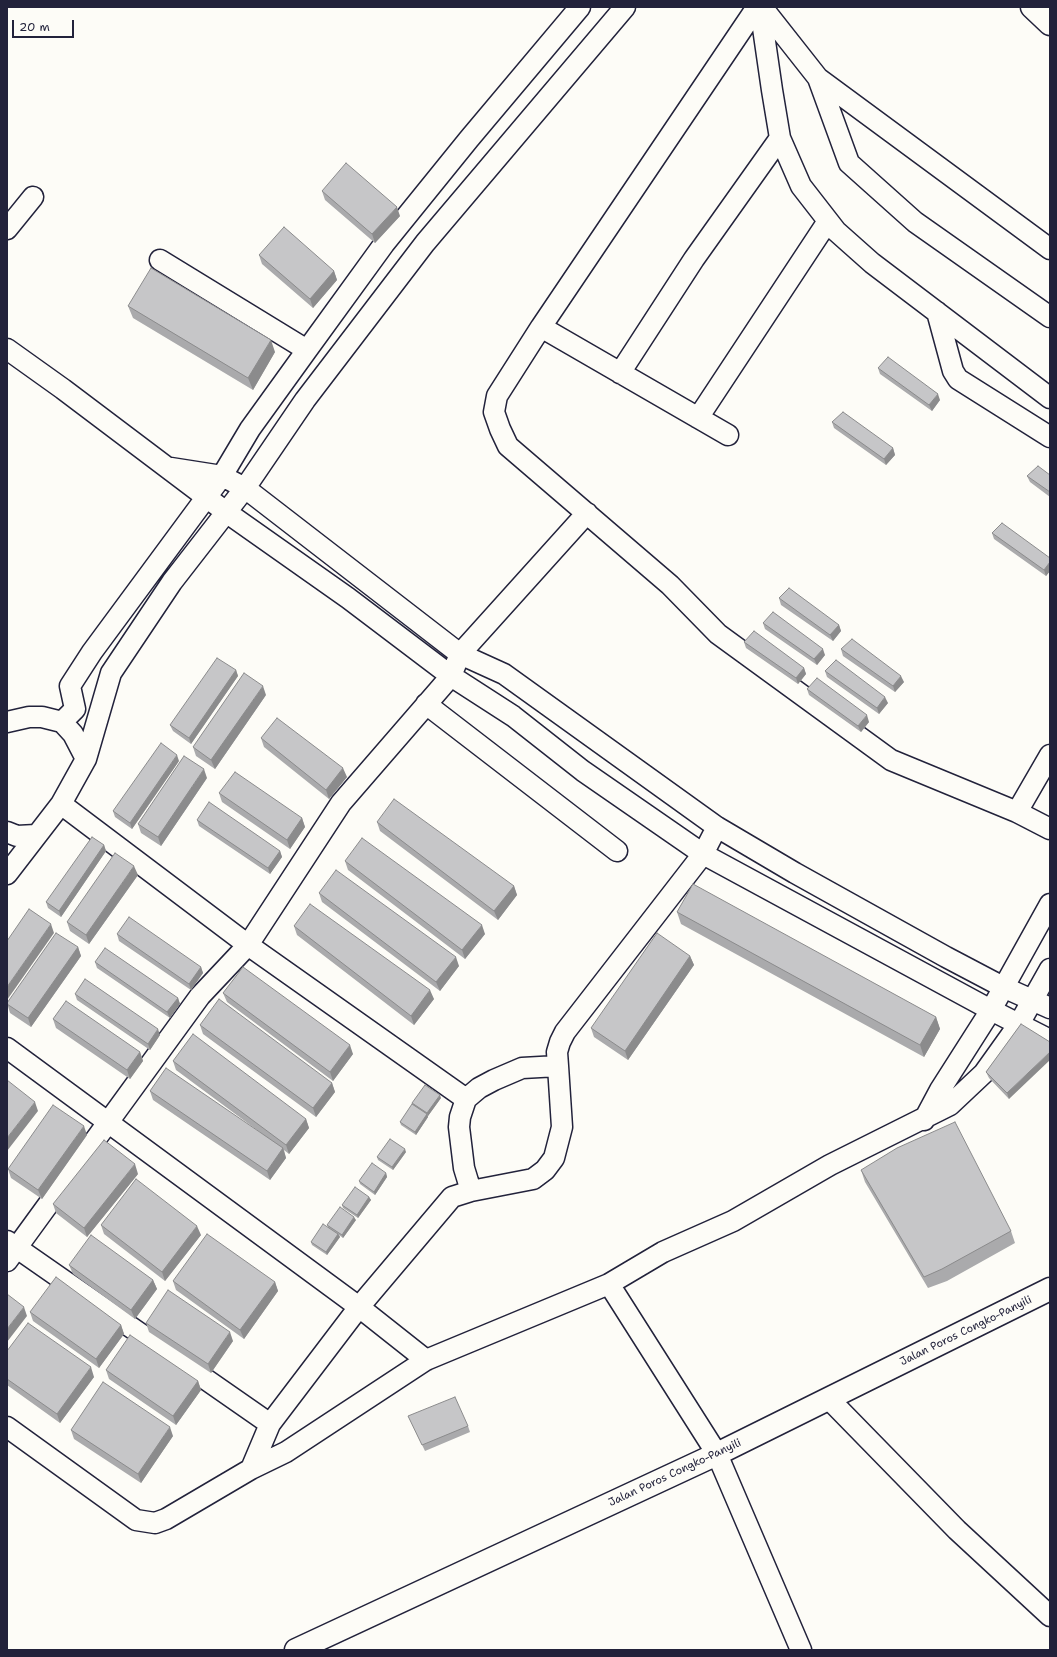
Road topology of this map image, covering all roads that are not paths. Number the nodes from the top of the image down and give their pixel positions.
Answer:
1 (580, 7) edge
2 (624, 7) edge
3 (760, 7) edge
4 (1032, 7) edge
5 (1050, 24) edge
6 (818, 78) junction
7 (488, 116) junction
8 (514, 137) junction
9 (780, 138) junction
10 (33, 196) dead end
11 (828, 221) junction
12 (7, 229) edge
13 (1050, 249) edge
14 (160, 260) dead end
15 (937, 312) junction
16 (1050, 317) edge
17 (540, 327) junction
18 (7, 349) edge
19 (308, 350) junction
20 (620, 373) junction
21 (1050, 398) edge
22 (698, 418) junction
23 (728, 434) dead end
24 (1050, 437) edge
25 (169, 468) junction
26 (222, 476) junction
27 (245, 488) junction
28 (207, 496) junction
29 (226, 512) junction
30 (587, 513) junction
31 (460, 654) junction
32 (451, 676) junction
33 (426, 704) junction
34 (7, 722) edge
35 (62, 722) junction
36 (1050, 756) edge
37 (86, 759) junction
38 (61, 804) junction
39 (1017, 812) junction
40 (717, 827) junction
41 (1050, 829) edge
42 (7, 832) edge
43 (36, 836) junction
44 (617, 852) dead end
45 (703, 854) junction
46 (7, 874) edge
47 (1050, 904) edge
48 (248, 945) junction
49 (1050, 968) edge
50 (1003, 987) junction
51 (1042, 1004) edge
52 (991, 1010) junction
53 (1019, 1024) junction
54 (1050, 1040) edge
55 (7, 1048) edge
56 (558, 1066) junction
57 (466, 1099) junction
58 (924, 1120) junction
59 (109, 1122) junction
60 (471, 1191) junction
61 (10, 1250) edge
62 (609, 1284) junction
63 (1050, 1289) edge
64 (359, 1308) junction
65 (426, 1360) junction
66 (829, 1399) junction
67 (270, 1424) junction
68 (7, 1427) edge
69 (717, 1454) junction
70 (251, 1469) junction
71 (1050, 1616) edge
72 (297, 1650) edge
73 (801, 1650) edge

1 - 7 street
2 - 8 street
3 - 6 street
3 - 9 street
3 - 17 street
4 - 5 main road
6 - 13 street
6 - 16 street
7 - 8 street
7 - 19 street
8 - 27 street
9 - 11 street
9 - 20 street
10 - 12 street
11 - 15 street
11 - 22 street
14 - 19 street
15 - 21 street
15 - 24 street
17 - 20 street
17 - 30 street
18 - 25 street
19 - 26 street
20 - 22 street
22 - 23 street
25 - 26 street
25 - 28 street
26 - 27 street
26 - 28 street
27 - 29 street
27 - 31 street
28 - 29 street
28 - 35 street
29 - 32 street
29 - 37 street
30 - 31 street
30 - 39 street
31 - 32 street
31 - 40 street
32 - 33 street
32 - 45 street
33 - 44 street
33 - 48 street
34 - 35 street
35 - 37 street
36 - 39 street
37 - 38 street
38 - 43 street
38 - 48 street
39 - 41 street
40 - 45 street
40 - 50 street
42 - 43 street
43 - 46 street
45 - 52 street
45 - 56 street
47 - 50 street
48 - 57 street
48 - 59 street
49 - 51 street
50 - 51 street
50 - 52 street
51 - 53 street
52 - 53 street
52 - 58 street
53 - 54 street
53 - 58 street
55 - 59 street
56 - 57 street
56 - 60 street
57 - 60 street
58 - 62 street
59 - 61 street
59 - 64 street
60 - 64 street
61 - 67 street
62 - 65 street
62 - 69 street
63 - 66 main road, Jalan Poros Congko-Panyili
64 - 65 street
64 - 67 street
65 - 70 street
66 - 69 main road, Jalan Poros Congko-Panyili
66 - 71 street
67 - 70 street
68 - 70 street
69 - 72 main road, Jalan Poros Congko-Panyili
69 - 73 street

